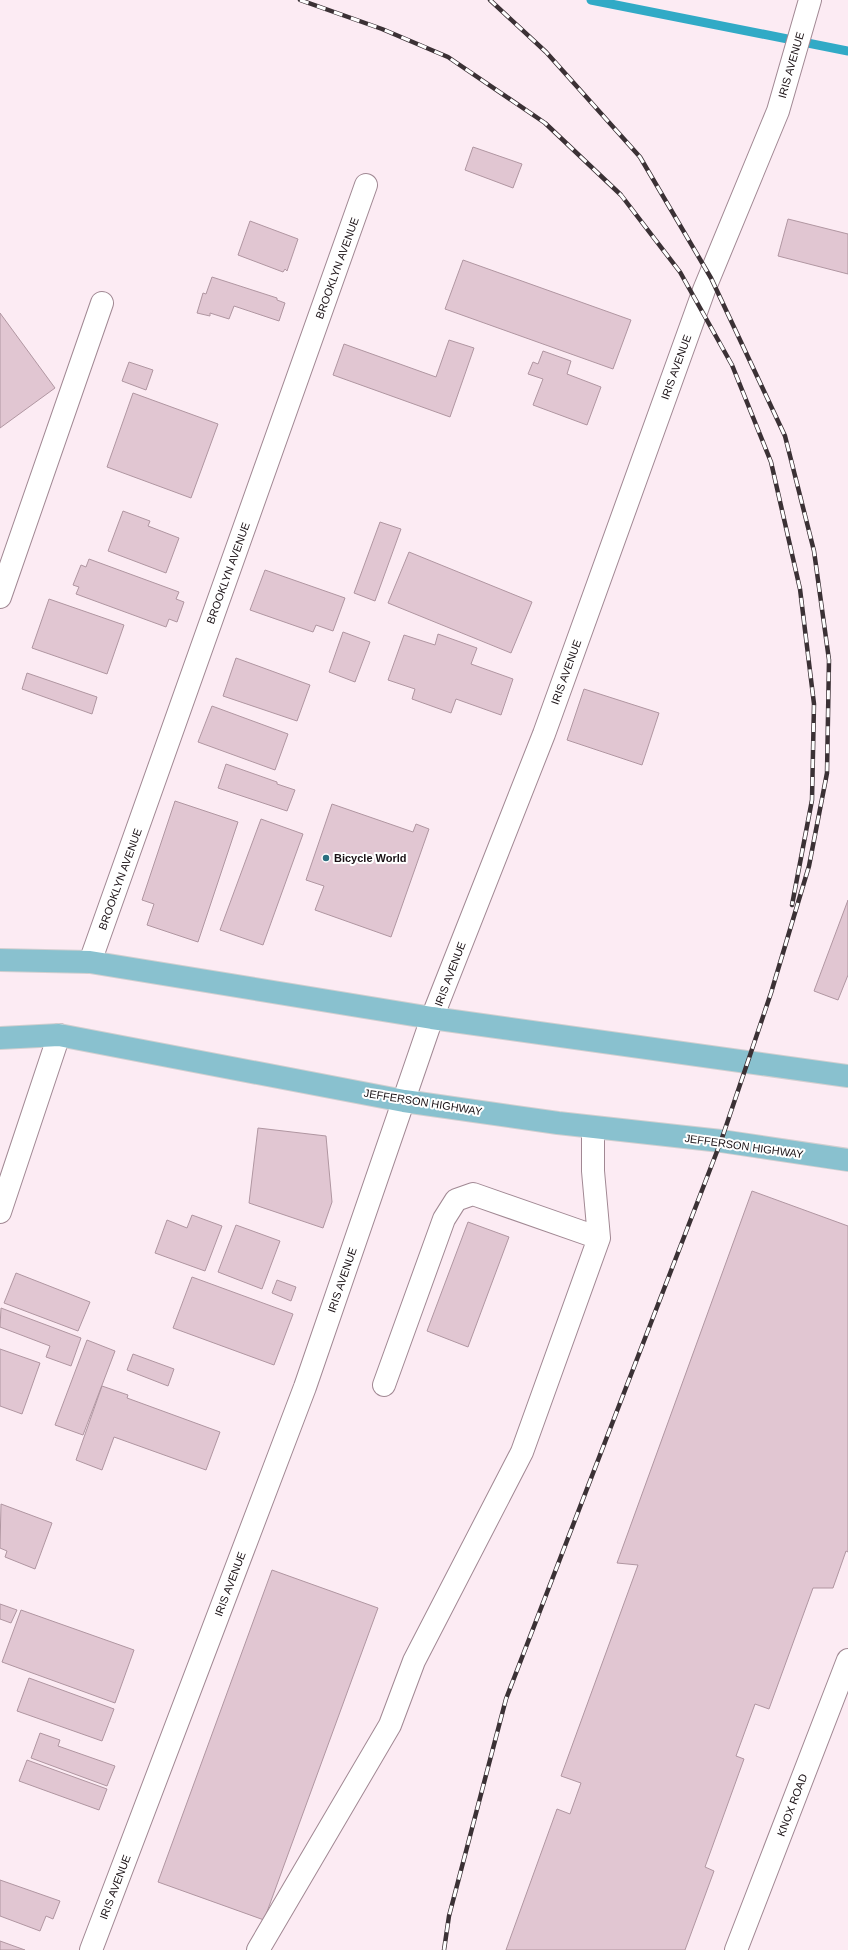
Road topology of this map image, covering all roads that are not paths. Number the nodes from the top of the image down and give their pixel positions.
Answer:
1 (810, 0) edge
2 (366, 185) dead end
3 (102, 304) dead end
4 (0, 597) edge
5 (0, 960) edge
6 (90, 962) junction
7 (432, 1018) junction
8 (59, 1035) junction
9 (0, 1038) edge
10 (848, 1076) edge
11 (404, 1101) junction
12 (593, 1128) junction
13 (848, 1160) edge
14 (0, 1212) edge
15 (599, 1238) junction
16 (384, 1385) dead end
17 (848, 1660) edge
18 (91, 1950) edge
19 (258, 1950) edge
20 (736, 1950) edge

1 - 7 street, IRIS AVENUE
2 - 6 street, BROOKLYN AVENUE
3 - 4 street
5 - 6 main road
6 - 7 main road
7 - 10 main road
7 - 11 street, IRIS AVENUE
8 - 9 main road, JEFFERSON HIGHWAY
8 - 11 main road, JEFFERSON HIGHWAY
8 - 14 street
11 - 12 main road, JEFFERSON HIGHWAY
11 - 18 street, IRIS AVENUE
12 - 13 main road, JEFFERSON HIGHWAY
12 - 15 street
15 - 16 street
15 - 19 street
17 - 20 street, KNOX ROAD

